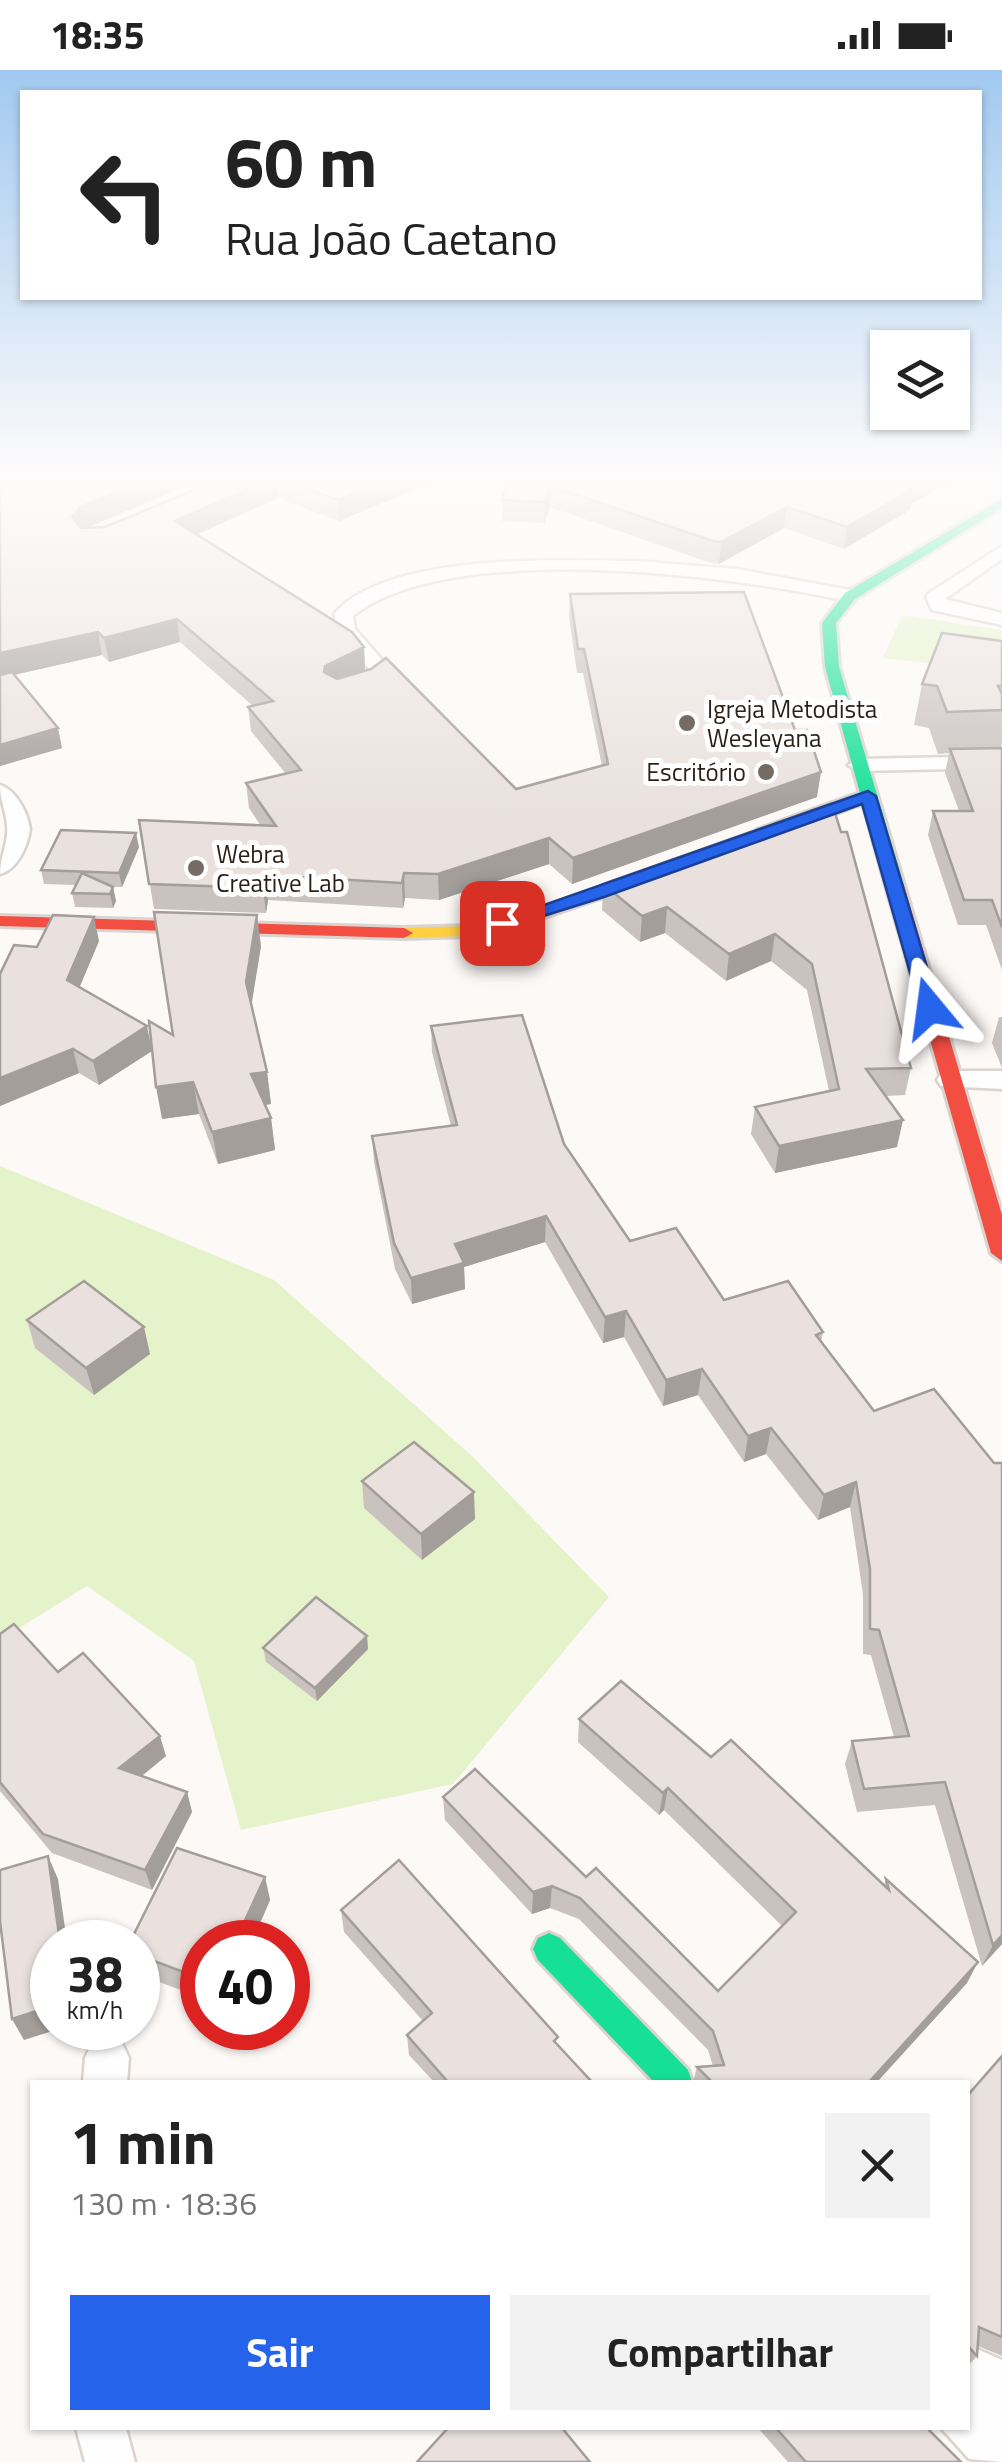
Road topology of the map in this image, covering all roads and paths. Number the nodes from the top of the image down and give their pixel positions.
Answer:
1 (371, 591) edge
2 (821, 591) edge
3 (859, 591) edge
4 (944, 591) edge
5 (850, 596) junction
6 (1002, 619) edge
7 (338, 693) edge
8 (1002, 762) edge
9 (859, 765) junction
10 (0, 792) edge
11 (868, 796) junction
12 (740, 842) edge
13 (703, 856) edge
14 (0, 866) edge
15 (0, 922) edge
16 (950, 1080) junction
17 (1002, 1080) edge
18 (1002, 1253) edge
19 (549, 1949) dead end
20 (674, 2080) edge
21 (970, 2392) edge
22 (1002, 2426) edge
23 (102, 2430) edge
24 (110, 2462) edge

1 - 7 lane
2 - 5 lane
3 - 5 street
4 - 6 lane
5 - 9 street
8 - 9 lane
9 - 11 street
10 - 14 lane
11 - 12 street
11 - 16 street
13 - 15 street
16 - 17 lane
16 - 18 street
19 - 20 street
21 - 22 street
23 - 24 lane

